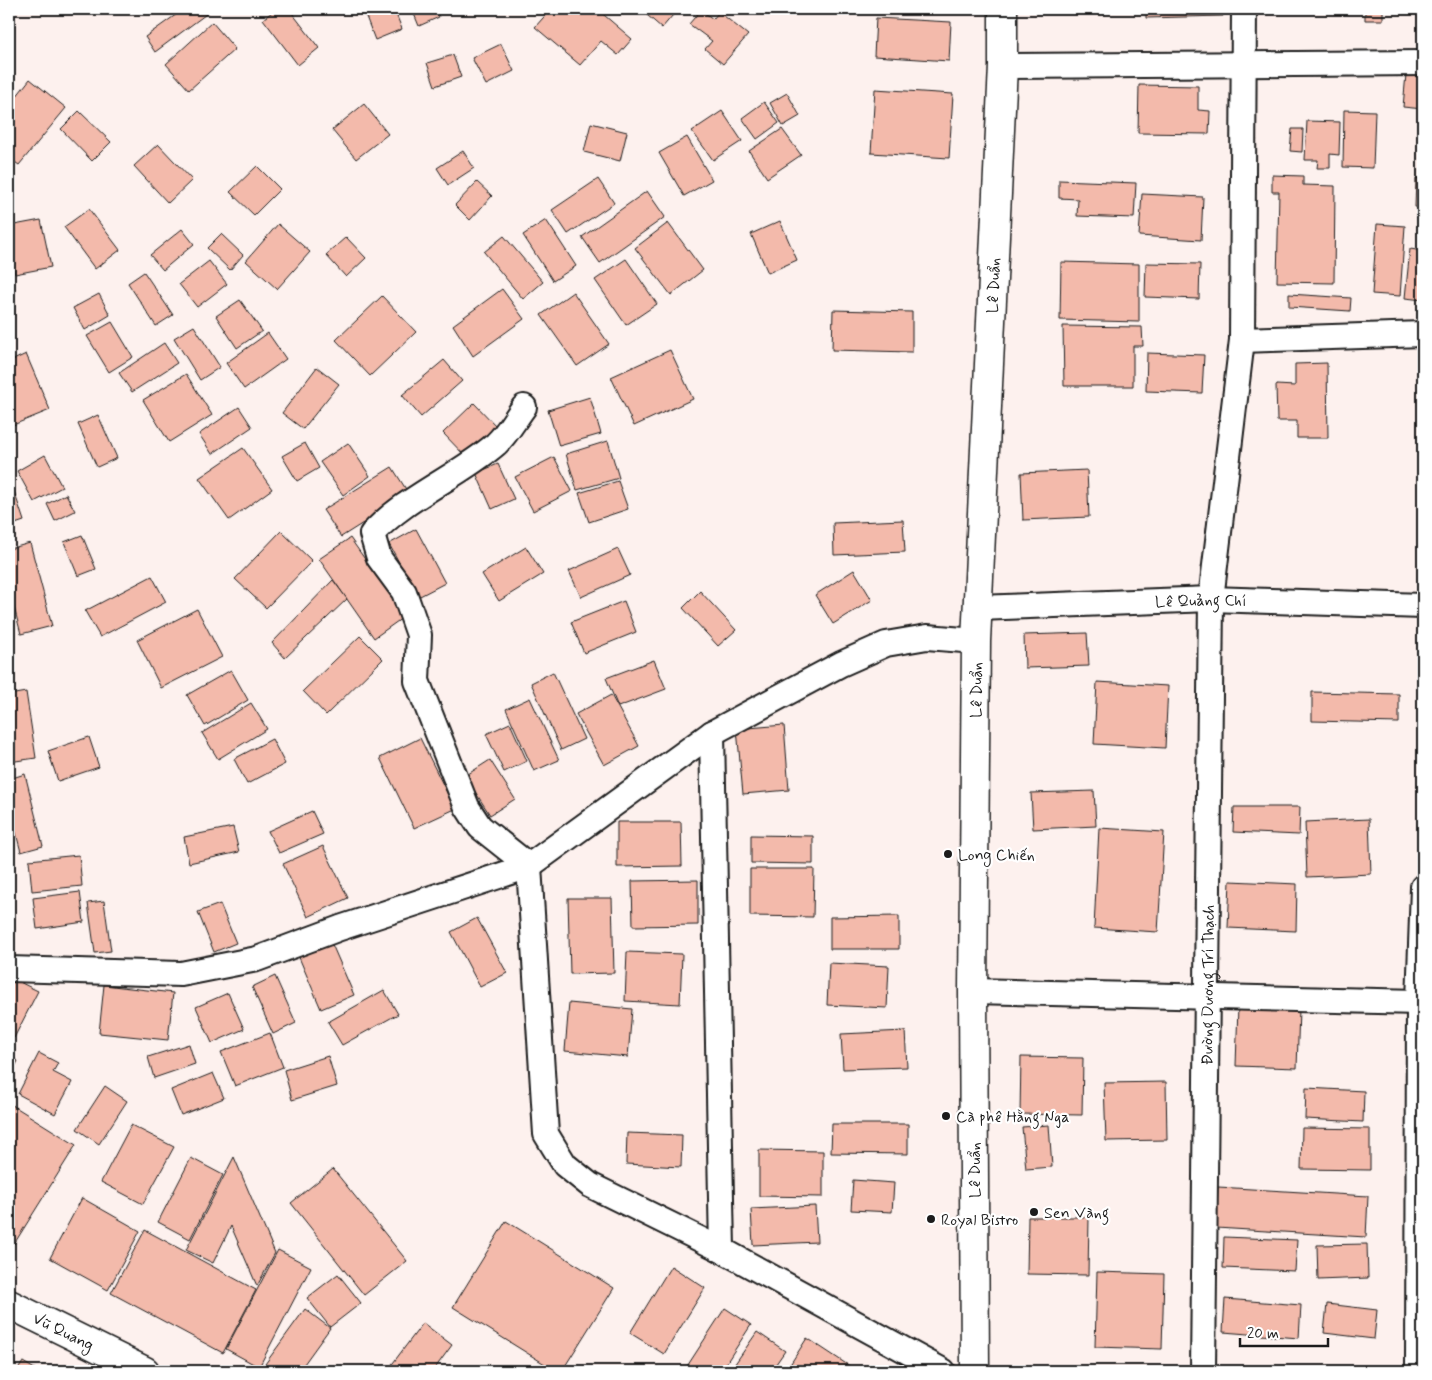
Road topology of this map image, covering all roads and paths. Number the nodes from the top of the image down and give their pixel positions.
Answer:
1 (1003, 9) edge
2 (1244, 9) edge
3 (1423, 64) edge
4 (1003, 66) junction
5 (1244, 66) junction
6 (1423, 334) edge
7 (1242, 340) junction
8 (524, 408) dead end
9 (1211, 599) junction
10 (1423, 606) edge
11 (979, 608) junction
12 (976, 641) junction
13 (712, 733) junction
14 (529, 866) junction
15 (1423, 887) edge
16 (9, 969) edge
17 (973, 991) junction
18 (1206, 995) junction
19 (1419, 1002) junction
20 (722, 1250) junction
21 (9, 1304) edge
22 (145, 1371) edge
23 (943, 1371) edge
24 (975, 1371) edge
25 (1203, 1371) edge
26 (1418, 1371) edge

1 - 4 main road, Lê Duẩn
2 - 5 street, Đường Dương Trí Thạch
3 - 5 street
4 - 5 street
4 - 11 main road, Lê Duẩn
5 - 7 street, Đường Dương Trí Thạch
6 - 7 street
7 - 9 street, Đường Dương Trí Thạch
8 - 14 street
9 - 10 street, Lê Quảng Chí
9 - 11 street, Lê Quảng Chí
9 - 18 street, Đường Dương Trí Thạch
11 - 12 main road, Lê Duẩn
12 - 13 street
12 - 17 main road, Lê Duẩn
13 - 14 street
13 - 20 street
14 - 16 street
14 - 20 street
15 - 19 street
17 - 18 street
17 - 24 main road, Lê Duẩn
18 - 19 street
18 - 25 street, Đường Dương Trí Thạch
19 - 26 street
20 - 23 street
21 - 22 main road, Vũ Quang

